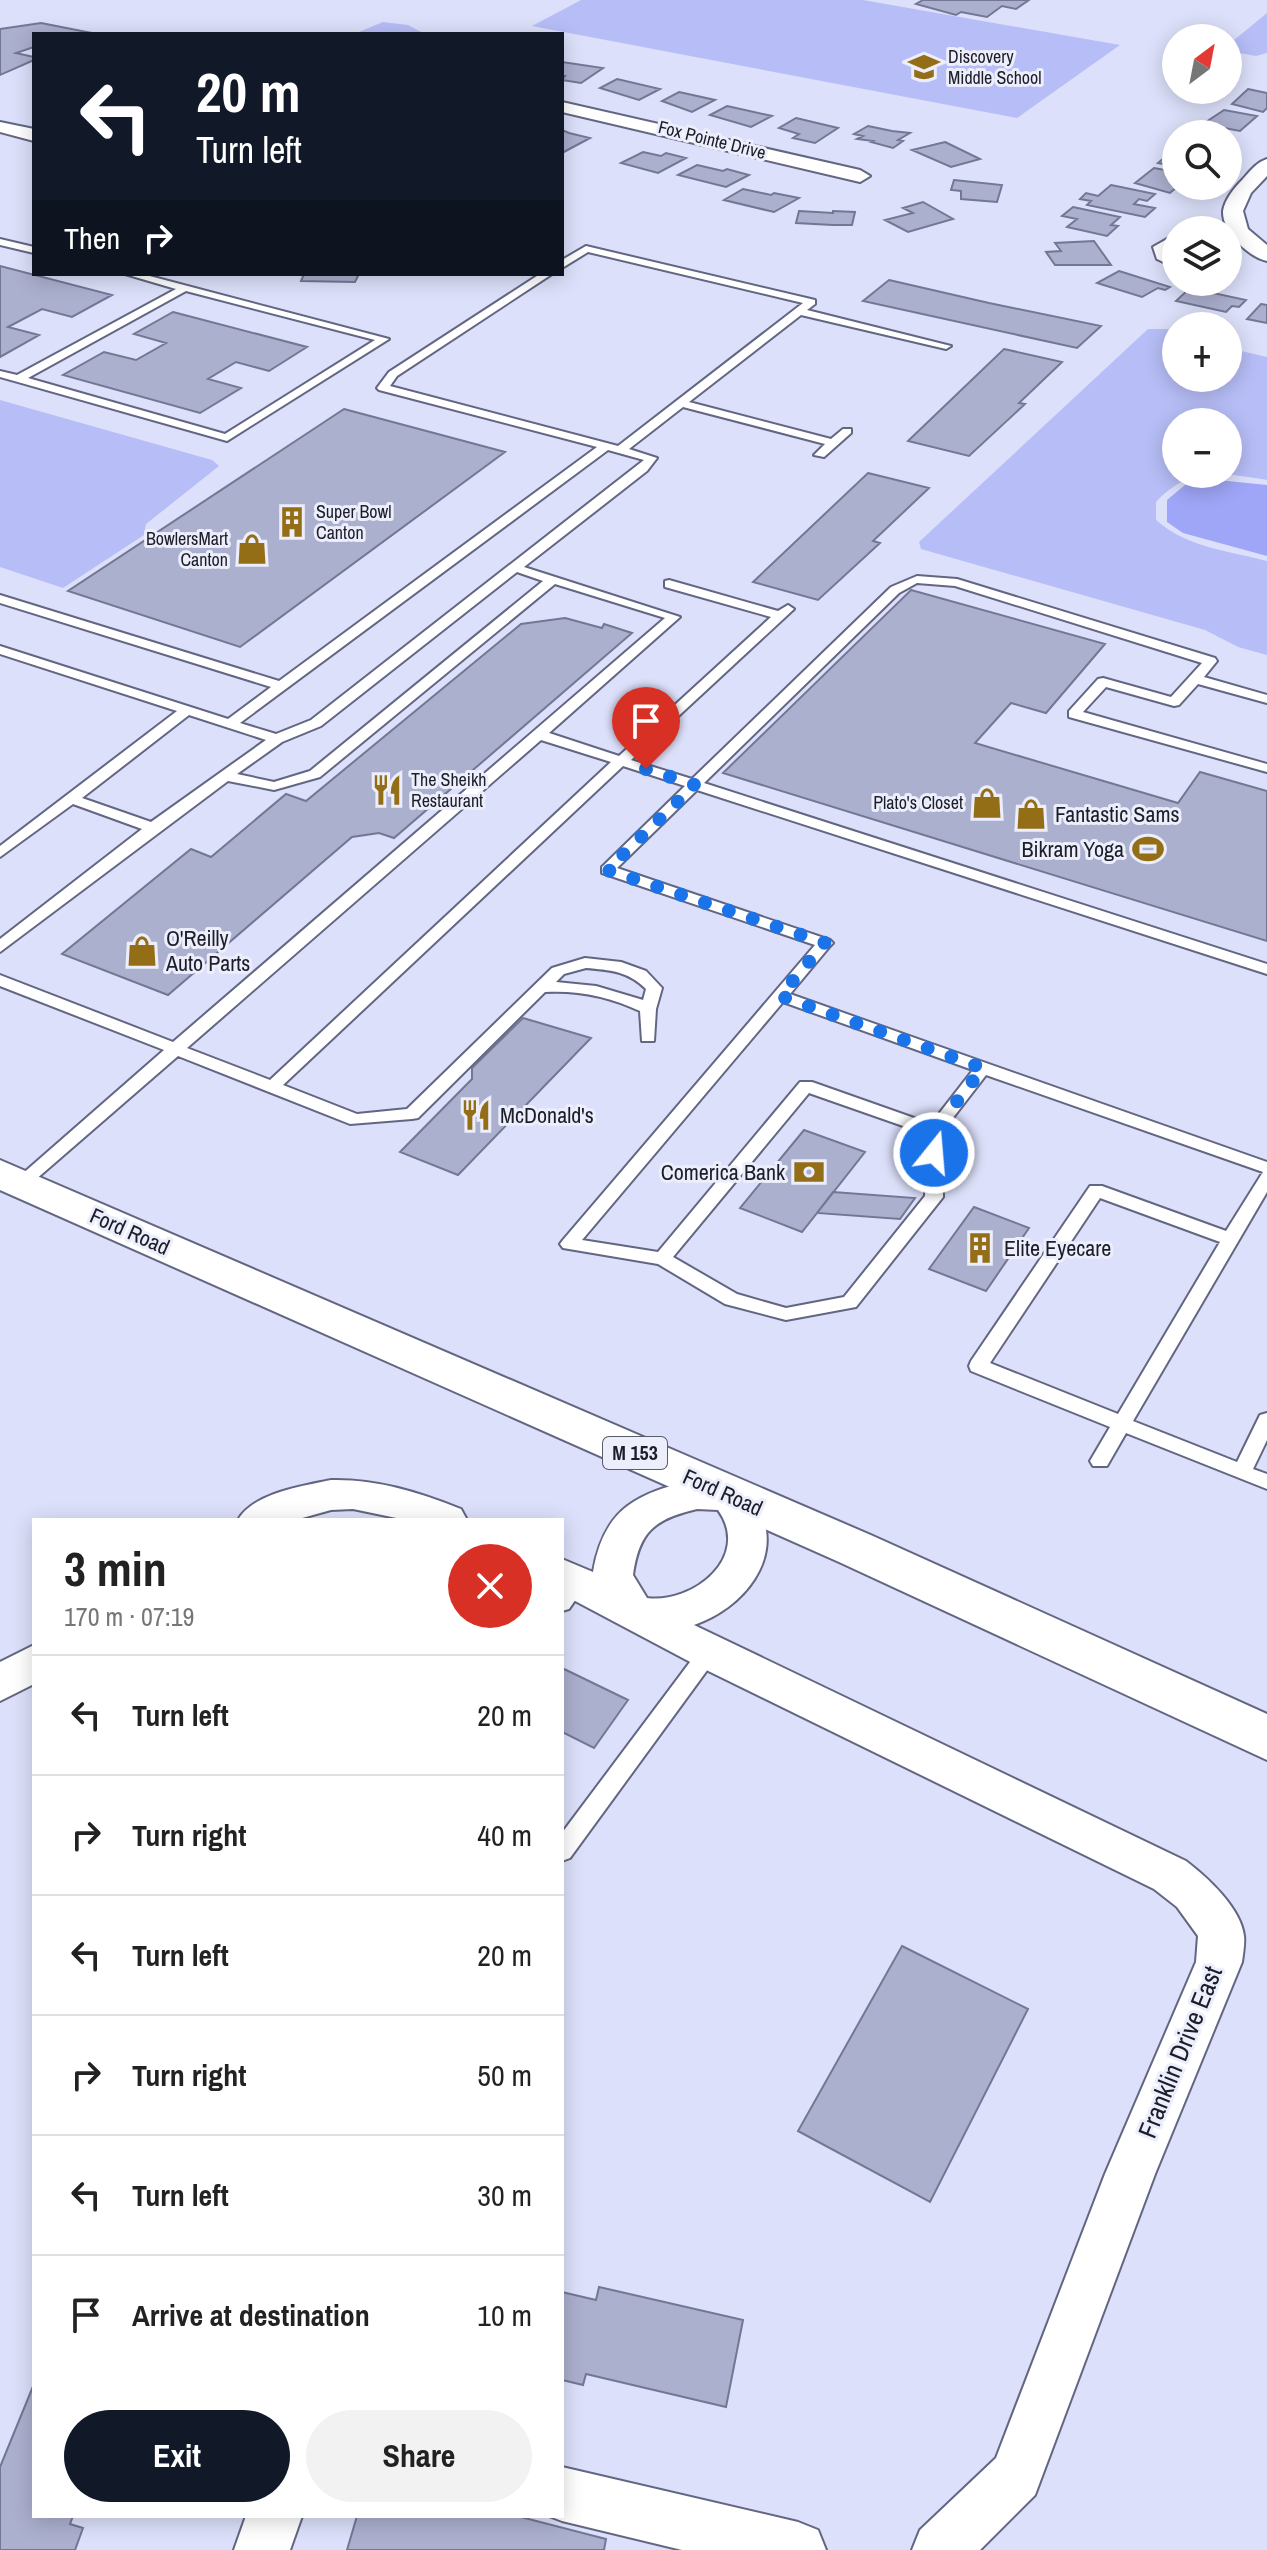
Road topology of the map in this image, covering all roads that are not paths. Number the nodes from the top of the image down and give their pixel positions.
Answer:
1 (564, 106) edge
2 (0, 127) edge
3 (32, 135) edge
4 (1267, 165) edge
5 (860, 176) dead end
6 (1233, 216) edge
7 (1242, 237) edge
8 (0, 242) edge
9 (32, 250) edge
10 (1264, 255) edge
11 (1242, 263) edge
12 (564, 264) edge
13 (138, 276) edge
14 (544, 276) edge
15 (185, 288) junction
16 (799, 311) junction
17 (946, 346) dead end
18 (0, 374) edge
19 (18, 379) junction
20 (681, 403) junction
21 (782, 414) dead end
22 (765, 428) junction
23 (847, 431) dead end
24 (834, 443) junction
25 (613, 448) junction
26 (820, 455) dead end
27 (516, 568) junction
28 (553, 579) junction
29 (669, 584) dead end
30 (0, 599) edge
31 (0, 650) edge
32 (1195, 679) junction
33 (280, 686) junction
34 (1267, 699) edge
35 (186, 711) junction
36 (230, 724) junction
37 (538, 734) junction
38 (277, 739) junction
39 (621, 761) junction
40 (1267, 768) edge
41 (226, 776) junction
42 (695, 785) junction
43 (72, 799) junction
44 (153, 828) junction
45 (0, 853) edge
46 (0, 947) edge
47 (1267, 969) edge
48 (0, 980) edge
49 (541, 987) junction
50 (780, 996) junction
51 (648, 1009) junction
52 (648, 1037) dead end
53 (174, 1050) junction
54 (983, 1068) junction
55 (273, 1086) junction
56 (934, 1131) junction
57 (1267, 1168) edge
58 (1267, 1177) edge
59 (10, 1179) edge
60 (1230, 1239) junction
61 (662, 1259) junction
62 (1267, 1420) edge
63 (1122, 1423) junction
64 (1100, 1461) dead end
65 (1242, 1472) junction
66 (1267, 1482) edge
67 (729, 1495) junction
68 (263, 1518) edge
69 (442, 1518) edge
70 (567, 1587) edge
71 (635, 1613) junction
72 (709, 1652) junction
73 (32, 1663) edge
74 (0, 1684) edge
75 (1267, 1738) edge
76 (564, 1848) edge
77 (564, 2494) edge
78 (273, 2518) edge
79 (262, 2550) edge
80 (798, 2550) edge
81 (940, 2550) edge

1 - 5 street, Fox Pointe Drive
2 - 3 street
4 - 6 street
7 - 10 street
8 - 9 lane
10 - 11 street
12 - 16 lane
13 - 15 lane
14 - 25 lane
15 - 19 lane
15 - 19 lane
16 - 17 lane
16 - 20 lane
18 - 19 lane
20 - 22 lane
20 - 25 lane
21 - 22 lane
22 - 24 lane
23 - 24 lane
24 - 26 lane
25 - 27 lane
25 - 33 lane
27 - 28 lane
27 - 38 lane
28 - 37 lane
28 - 41 lane
29 - 39 lane
30 - 33 lane
31 - 35 lane
32 - 34 lane
32 - 40 lane
32 - 42 lane
33 - 36 lane
35 - 36 lane
35 - 43 lane
36 - 38 lane
37 - 39 lane
37 - 53 lane
38 - 41 lane
39 - 42 lane
39 - 55 lane
41 - 44 lane
42 - 47 lane
42 - 50 lane
43 - 44 lane
43 - 45 lane
44 - 46 lane
48 - 53 lane
49 - 51 lane
49 - 51 lane
49 - 55 lane
50 - 54 lane
50 - 61 lane
51 - 52 lane
53 - 55 lane
53 - 59 lane
54 - 56 lane
54 - 57 lane
56 - 61 lane
56 - 61 lane
58 - 60 lane
59 - 67 main road, Ford Road / M 153
60 - 63 lane
60 - 63 lane
62 - 65 lane
63 - 64 lane
63 - 65 lane
65 - 66 lane
67 - 71 street
67 - 71 street
67 - 75 main road, Ford Road / M 153
68 - 69 street
70 - 71 street, Franklin Drive East
71 - 72 street, Franklin Drive East
72 - 76 lane
72 - 81 street, Franklin Drive East
73 - 74 street
77 - 80 street
78 - 79 street

